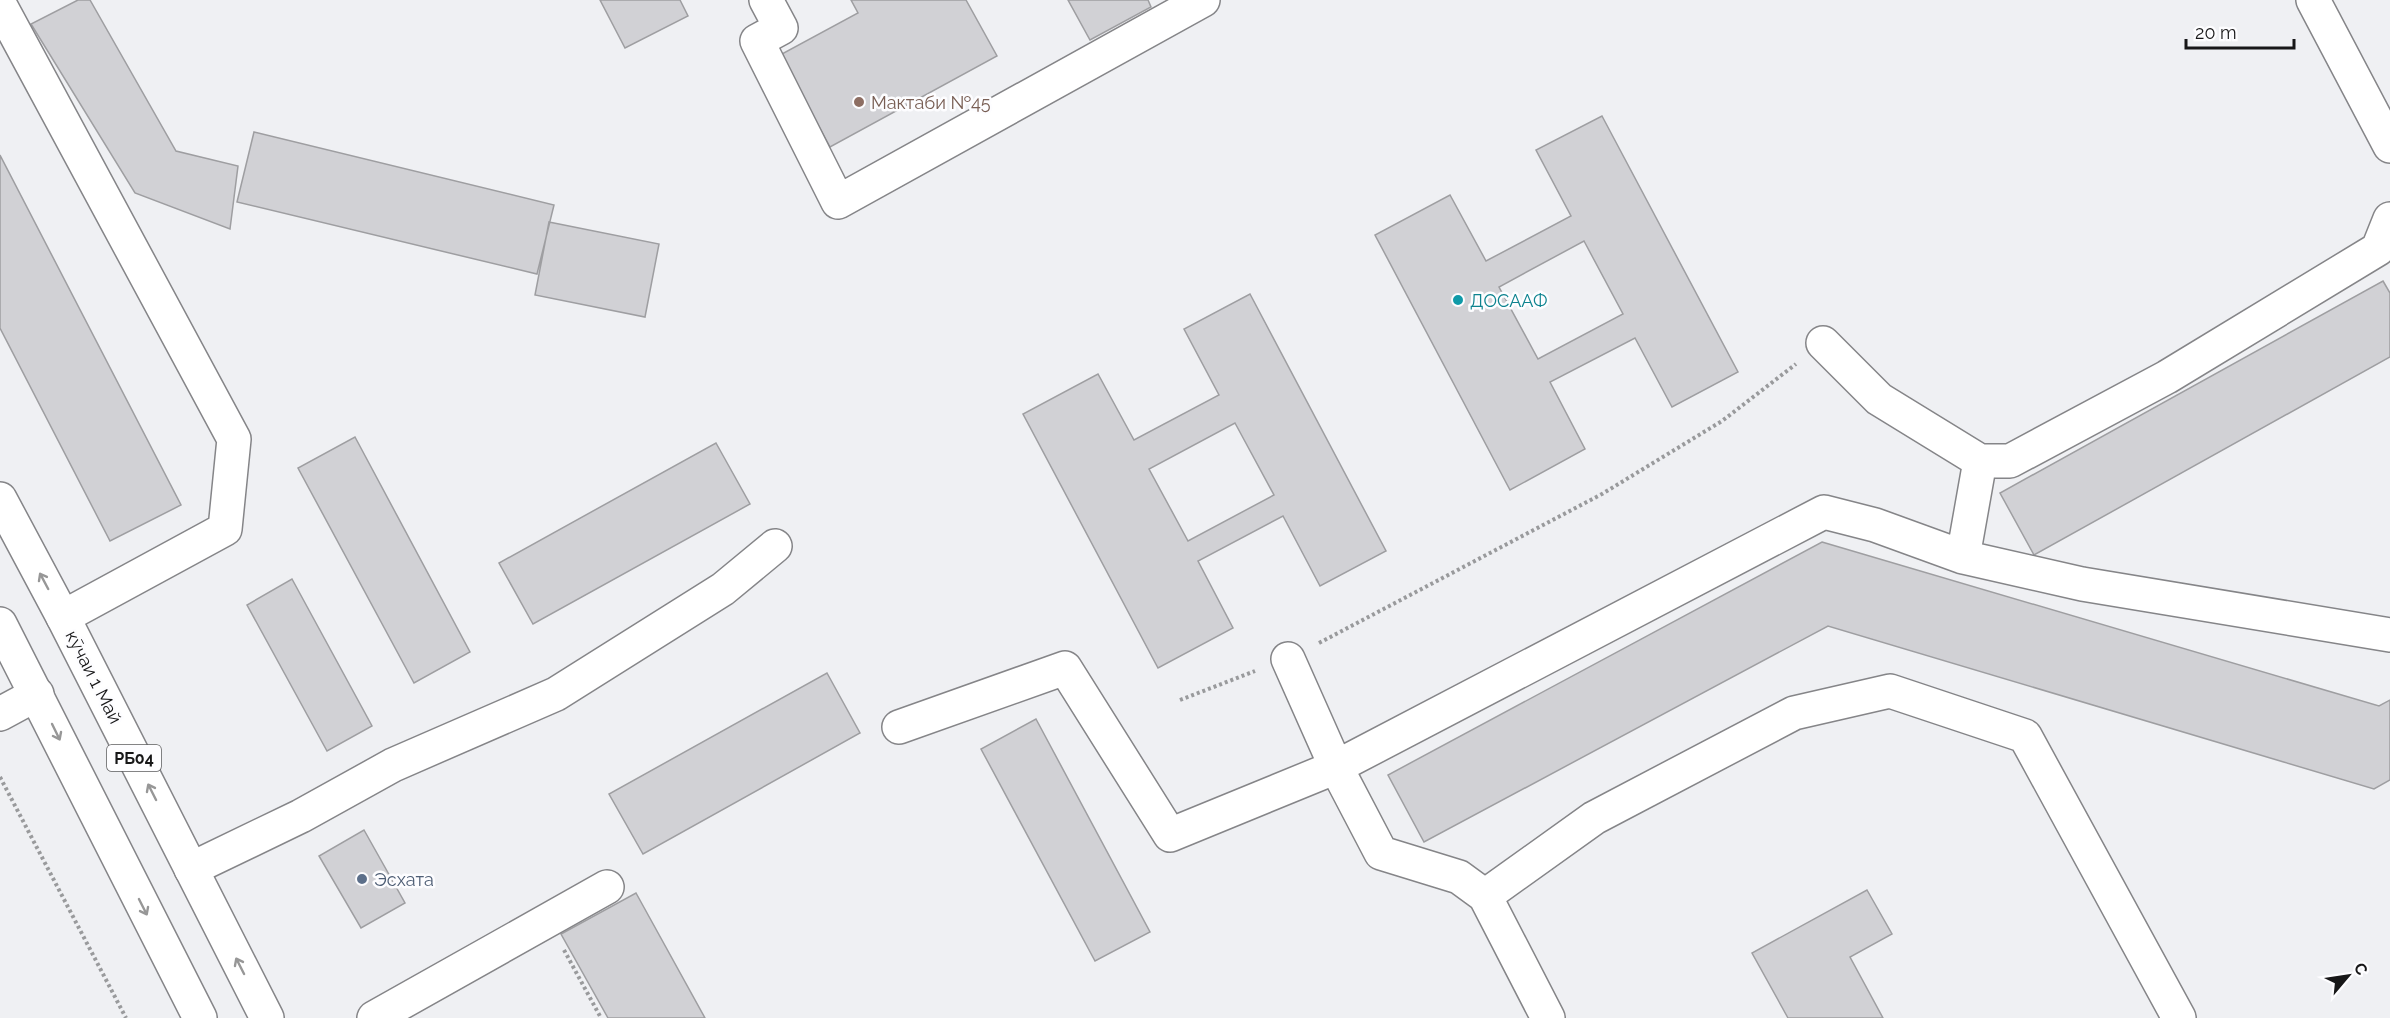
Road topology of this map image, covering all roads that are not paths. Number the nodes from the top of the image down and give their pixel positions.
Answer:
1 (766, 0) edge
2 (1203, 0) edge
3 (2313, 0) edge
4 (0, 5) edge
5 (2390, 146) edge
6 (2390, 219) edge
7 (1823, 343) road end
8 (1980, 461) junction
9 (0, 499) edge
10 (775, 546) dead end
11 (1963, 557) junction
12 (63, 616) junction
13 (0, 624) edge
14 (2390, 635) edge
15 (1288, 659) road end
16 (37, 694) junction
17 (0, 714) edge
18 (898, 727) dead end
19 (1336, 767) junction
20 (191, 869) junction
21 (607, 887) dead end
22 (1485, 896) junction
23 (200, 1018) edge
24 (267, 1018) edge
25 (374, 1018) edge
26 (1548, 1018) edge
27 (2179, 1018) edge

1 - 2 street
3 - 5 street
4 - 12 street
6 - 8 street
7 - 8 street
8 - 11 street
12 -> 9 street, кӯчаи 1 Май / РБ04
10 - 20 street
11 - 14 street
11 - 19 street
20 -> 12 street, кӯчаи 1 Май / РБ04
13 - 16 street
15 - 19 street
16 - 17 street
16 -> 23 street
18 - 19 street
19 - 22 street
24 -> 20 street, кӯчаи 1 Май / РБ04
21 - 25 street
22 - 26 street
22 - 27 street

